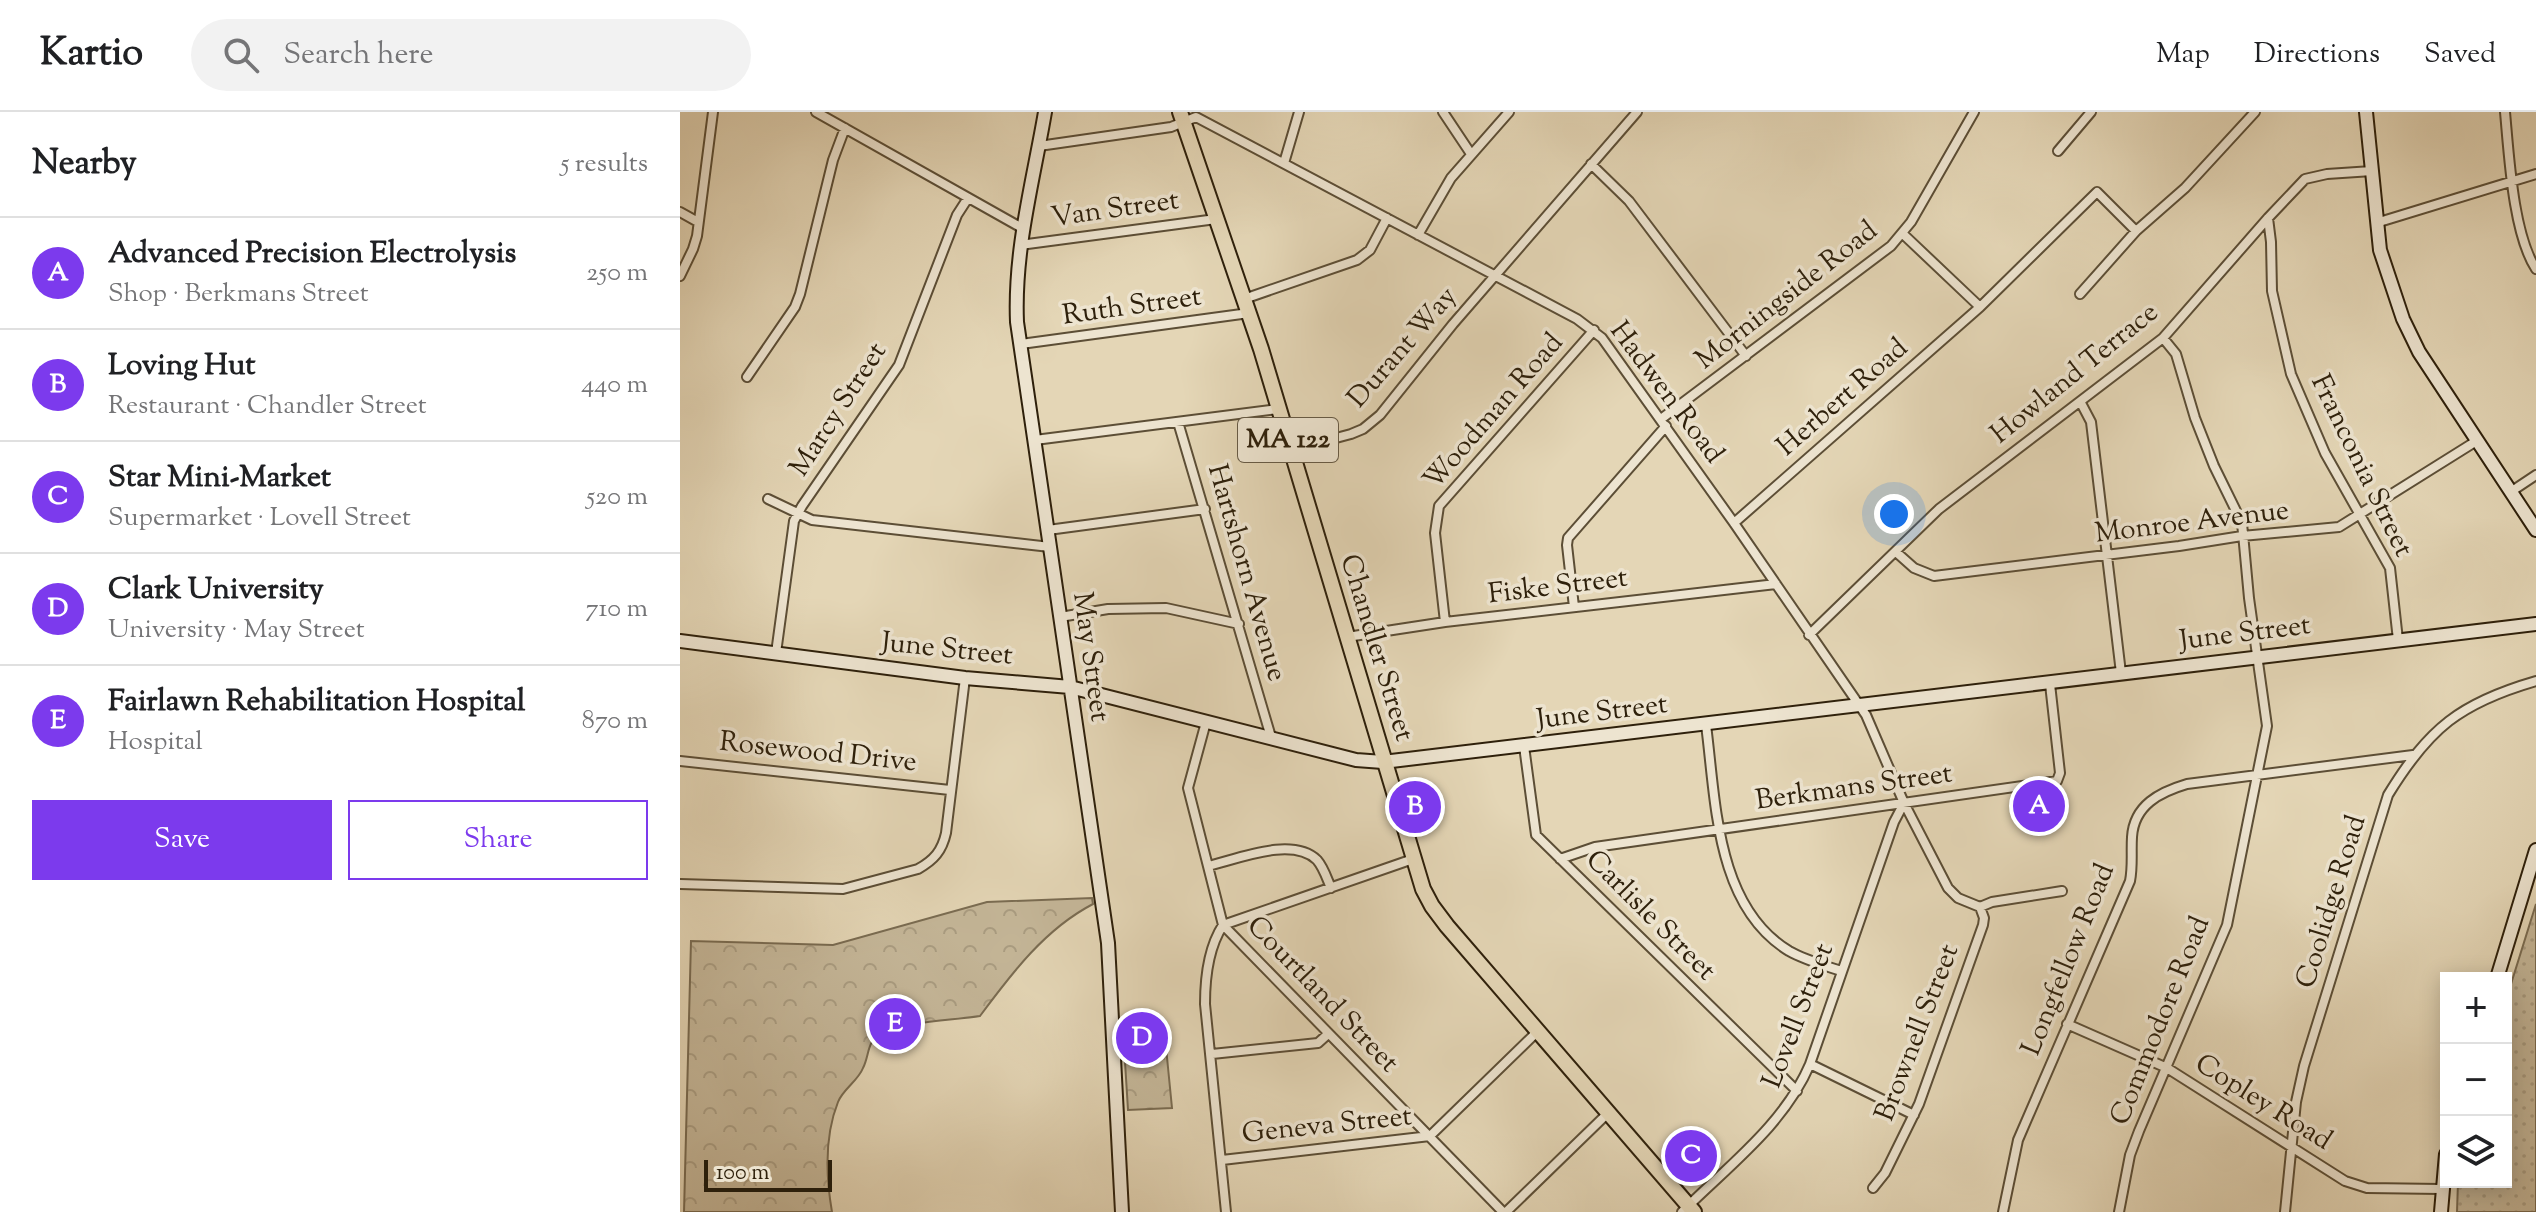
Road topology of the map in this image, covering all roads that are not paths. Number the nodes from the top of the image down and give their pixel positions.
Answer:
1 (713, 112) edge
2 (816, 112) edge
3 (1045, 112) edge
4 (1299, 112) edge
5 (1443, 112) edge
6 (1509, 112) edge
7 (1637, 112) edge
8 (1974, 112) edge
9 (2091, 112) edge
10 (2255, 112) edge
11 (2366, 112) edge
12 (2505, 112) edge
13 (1182, 117) edge
14 (845, 128) junction
15 (1039, 146) junction
16 (2058, 151) dead end
17 (1471, 154) junction
18 (1284, 163) junction
19 (1591, 164) junction
20 (2372, 171) junction
21 (2536, 174) edge
22 (2512, 182) junction
23 (968, 198) junction
24 (680, 212) edge
25 (1387, 218) junction
26 (2268, 218) junction
27 (1216, 219) junction
28 (698, 222) junction
29 (2376, 223) junction
30 (1022, 228) junction
31 (2136, 231) junction
32 (1903, 234) junction
33 (1418, 235) junction
34 (1020, 245) junction
35 (2536, 269) edge
36 (680, 276) edge
37 (1494, 276) junction
38 (2080, 294) dead end
39 (1246, 306) junction
40 (1980, 307) junction
41 (1594, 330) junction
42 (2163, 338) junction
43 (1021, 344) junction
44 (1746, 356) junction
45 (747, 377) dead end
46 (2081, 403) junction
47 (1278, 409) junction
48 (1178, 422) junction
49 (1664, 422) junction
50 (1035, 440) junction
51 (2478, 440) junction
52 (1291, 450) junction
53 (2536, 475) edge
54 (2512, 491) junction
55 (768, 499) dead end
56 (1205, 509) junction
57 (798, 513) junction
58 (2359, 515) junction
59 (1734, 523) junction
60 (1048, 530) junction
61 (2536, 530) edge
62 (2242, 536) junction
63 (1050, 547) junction
64 (1896, 552) junction
65 (2107, 556) junction
66 (1776, 584) junction
67 (1574, 607) junction
68 (1060, 617) junction
69 (1445, 622) junction
70 (1239, 624) junction
71 (2536, 624) edge
72 (1809, 635) junction
73 (1346, 637) junction
74 (2398, 640) junction
75 (680, 641) edge
76 (776, 653) junction
77 (2258, 657) junction
78 (2121, 673) junction
79 (965, 678) junction
80 (2536, 681) edge
81 (2050, 684) junction
82 (1070, 687) junction
83 (1859, 706) junction
84 (1206, 722) junction
85 (1706, 725) junction
86 (1271, 737) junction
87 (1524, 746) junction
88 (2413, 755) junction
89 (680, 761) edge
90 (1383, 762) junction
91 (2257, 776) junction
92 (950, 790) junction
93 (1904, 803) junction
94 (1720, 830) junction
95 (2536, 850) edge
96 (1413, 859) junction
97 (1560, 859) junction
98 (1208, 866) junction
99 (680, 884) edge
100 (1331, 888) junction
101 (2062, 891) dead end
102 (1980, 907) junction
103 (1223, 925) junction
104 (1841, 971) junction
105 (2499, 972) edge
106 (2067, 1024) junction
107 (1538, 1031) junction
108 (1328, 1034) junction
109 (1212, 1054) junction
110 (1810, 1064) junction
111 (2167, 1068) junction
112 (1797, 1091) junction
113 (1608, 1113) junction
114 (1914, 1115) junction
115 (1430, 1136) junction
116 (2291, 1147) junction
117 (1222, 1160) junction
118 (1873, 1188) dead end
119 (2441, 1189) joint
120 (1688, 1210) edge
121 (1122, 1212) edge
122 (1226, 1212) edge
123 (1505, 1212) edge
124 (2003, 1212) edge
125 (2119, 1212) edge
126 (2285, 1212) edge
127 (2441, 1212) edge

1 - 28 street
2 - 14 street
3 - 15 street, May Street
4 - 18 street
5 - 17 street
6 - 17 street
7 - 19 street, Durant Way
8 - 32 street, Morningside Road
9 - 16 street
10 - 31 street
11 - 20 street
12 - 22 street
13 - 15 street
13 - 18 street, Hadwen Road
13 - 27 main road, Chandler Street / MA 122
14 - 23 street
14 - 45 street
15 - 30 street, May Street
17 - 33 street
18 - 25 street, Hadwen Road
19 - 37 street, Durant Way
19 - 44 street
20 - 26 street, Howland Terrace
20 - 29 street
21 - 22 street
22 - 29 street
22 - 35 street
23 - 30 street
23 - 57 street, Marcy Street
24 - 28 street
25 - 33 street, Hadwen Road
25 - 39 street, Ruth Street
26 - 42 street, Howland Terrace
26 - 58 street, Franconia Street
27 - 34 street, Van Street
27 - 39 main road, Chandler Street / MA 122
28 - 36 street
29 - 51 street
30 - 34 street, May Street
31 - 38 street
31 - 40 street, Herbert Road
32 - 40 street
32 - 44 street, Morningside Road
33 - 37 street, Hadwen Road
34 - 43 street, May Street
37 - 41 street, Hadwen Road
37 - 52 street, Durant Way
39 - 43 street, Ruth Street
39 - 47 main road, Chandler Street / MA 122
40 - 59 street, Herbert Road
41 - 49 street, Hadwen Road
41 - 69 street, Woodman Road
42 - 46 street, Howland Terrace
42 - 62 street, Commodore Road
43 - 50 street, May Street
44 - 49 street, Morningside Road
46 - 64 street, Howland Terrace
46 - 65 street
47 - 48 street
47 - 52 main road, Chandler Street / MA 122
48 - 50 street
48 - 56 street, Hartshorn Avenue
49 - 59 street, Hadwen Road
49 - 67 street, Morningside Road
50 - 60 street, May Street
51 - 54 street
51 - 58 street, Monroe Avenue
52 - 73 main road, Chandler Street / MA 122
53 - 54 street
54 - 61 street
55 - 57 street
56 - 60 street
56 - 70 street, Hartshorn Avenue
57 - 63 street
57 - 76 street, Marcy Street
58 - 62 street, Monroe Avenue
58 - 74 street, Franconia Street
59 - 66 street, Hadwen Road
60 - 63 street, May Street
62 - 65 street, Monroe Avenue
62 - 77 street, Commodore Road
63 - 68 street, May Street
64 - 65 street, Monroe Avenue
64 - 72 street, Howland Terrace
65 - 78 street
66 - 67 street, Fiske Street
66 - 72 street, Hadwen Road
67 - 69 street, Fiske Street
68 - 70 street
68 - 82 street, May Street
69 - 73 street, Fiske Street
70 - 86 street, Hartshorn Avenue
71 - 74 street, June Street
72 - 83 street, Hadwen Road
73 - 90 main road, Chandler Street / MA 122
74 - 77 street, June Street
75 - 76 street, June Street
76 - 79 street, June Street
77 - 78 street, June Street
77 - 91 street, Commodore Road
78 - 81 street, June Street
79 - 82 street, June Street
79 - 92 street
80 - 88 street, Coolidge Road
81 - 83 street, June Street
81 - 93 street, Berkmans Street
82 - 84 street, June Street
82 - 121 street, May Street
83 - 85 street, June Street
83 - 93 street
84 - 86 street, June Street
84 - 98 street, Courtland Street
85 - 87 street, June Street
85 - 94 street
86 - 90 street, June Street
87 - 90 street, June Street
87 - 97 street, Carlisle Street
88 - 91 street, Longfellow Road
88 - 116 street, Coolidge Road
89 - 92 street, Rosewood Drive
90 - 96 main road, Chandler Street / MA 122
91 - 106 street, Longfellow Road
91 - 111 street, Commodore Road
92 - 99 street
93 - 94 street, Berkmans Street
93 - 102 street
93 - 104 street, Lovell Street
94 - 97 street, Berkmans Street
94 - 104 street
95 - 105 street
96 - 100 street
96 - 107 main road, Chandler Street / MA 122
97 - 112 street, Carlisle Street
98 - 100 street
98 - 103 street, Courtland Street
100 - 103 street
101 - 102 street
102 - 114 street, Brownell Street
103 - 108 street, Courtland Street
103 - 109 street
104 - 110 street, Lovell Street
106 - 111 street, Copley Road
106 - 124 street, Longfellow Road
107 - 113 main road, Chandler Street / MA 122
107 - 115 street, Geneva Street
108 - 109 street
108 - 115 street, Courtland Street
109 - 117 street
110 - 112 street, Lovell Street
110 - 114 street
111 - 116 street, Copley Road
111 - 125 street, Commodore Road
112 - 120 street, Lovell Street
113 - 120 main road, Chandler Street / MA 122
113 - 123 street
114 - 118 street, Brownell Street
115 - 117 street, Geneva Street
115 - 123 street, Courtland Street
116 - 119 street, Copley Road
116 - 126 street, Coolidge Road
117 - 122 street
119 - 127 street

